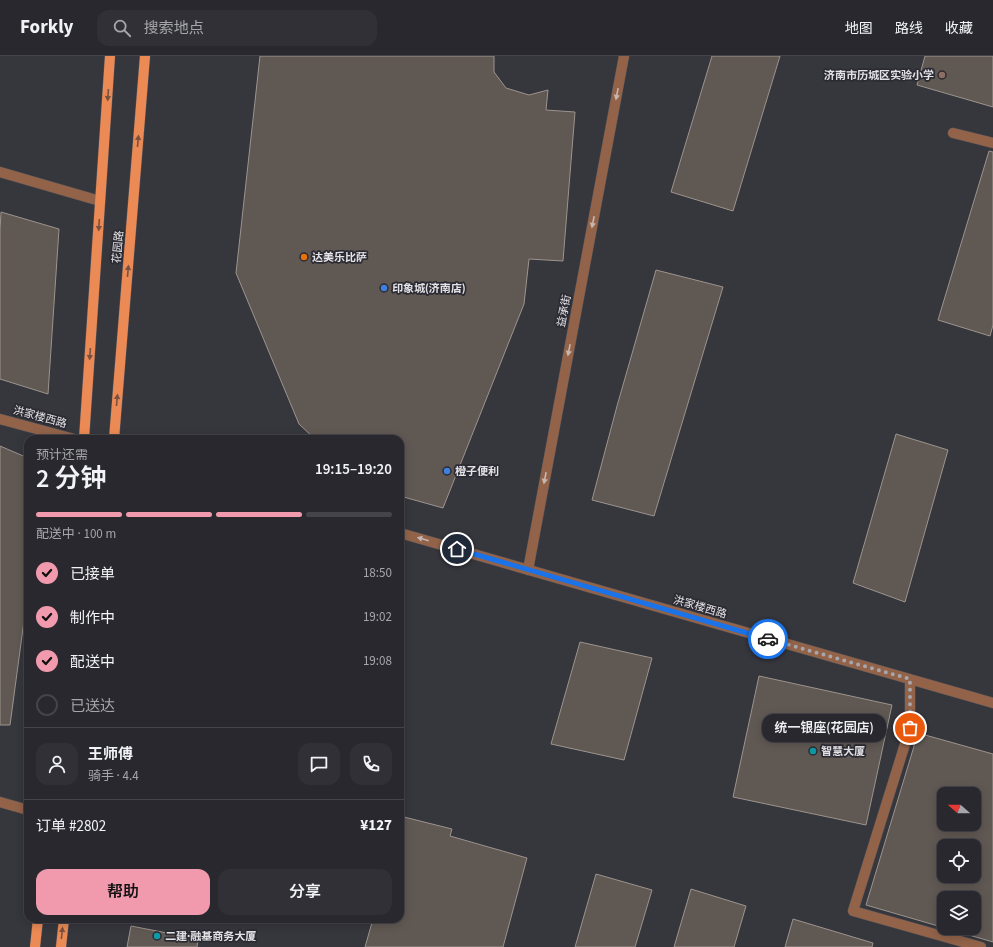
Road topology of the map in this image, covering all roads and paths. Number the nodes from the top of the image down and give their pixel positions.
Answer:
1 (110, 56) edge
2 (145, 56) edge
3 (624, 56) edge
4 (953, 133) dead end
5 (993, 143) edge
6 (0, 172) edge
7 (100, 201) junction
8 (0, 419) edge
9 (59, 435) edge
10 (84, 435) edge
11 (114, 435) edge
12 (404, 534) edge
13 (528, 570) junction
14 (910, 679) junction
15 (993, 703) edge
16 (0, 802) edge
17 (24, 809) edge
18 (38, 923) edge
19 (64, 923) edge
20 (35, 947) edge
21 (61, 947) edge
22 (981, 947) edge

1 -> 7 main road, 花园路
11 -> 2 main road, 花园路
3 -> 13 street, 益承街
4 - 5 street
6 - 7 street
7 -> 10 main road, 花园路
8 - 9 street, 洪家楼西路
13 -> 12 street, 洪家楼西路
13 - 14 street, 洪家楼西路
14 - 15 street, 洪家楼西路
14 - 22 street
16 - 17 street
18 - 20 main road
21 -> 19 main road

